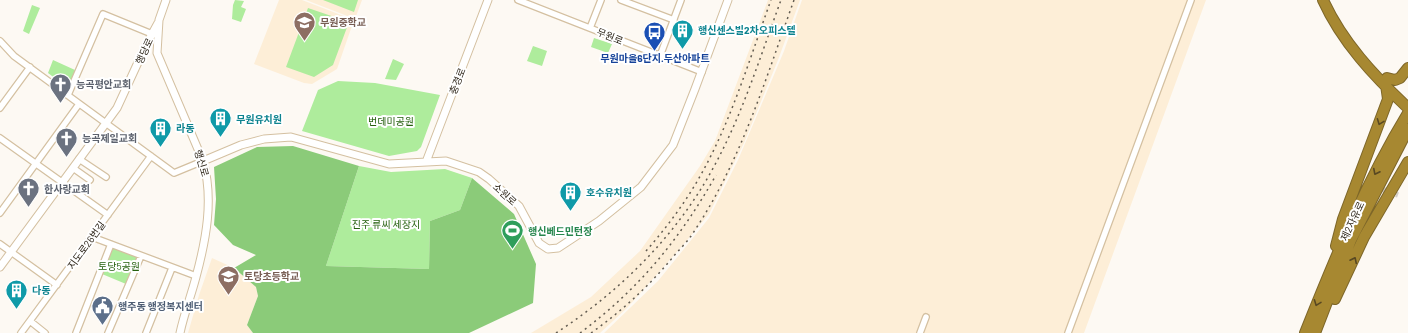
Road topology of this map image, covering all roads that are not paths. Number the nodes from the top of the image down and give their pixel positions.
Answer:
1 (166, 0) edge
2 (488, 0) edge
3 (518, 0) edge
4 (601, 0) edge
5 (621, 0) edge
6 (681, 0) edge
7 (728, 0) edge
8 (1192, 0) edge
9 (1323, 0) edge
10 (1328, 0) edge
11 (528, 2) edge
12 (159, 20) junction
13 (674, 20) junction
14 (590, 28) junction
15 (152, 34) junction
16 (0, 41) edge
17 (660, 56) junction
18 (30, 67) junction
19 (1408, 68) edge
20 (702, 72) junction
21 (1386, 81) junction
22 (68, 95) junction
23 (1403, 100) edge
24 (79, 104) junction
25 (0, 108) edge
26 (1408, 108) edge
27 (1408, 112) edge
28 (106, 123) junction
29 (1408, 129) edge
30 (0, 138) edge
31 (151, 156) junction
32 (80, 159) junction
33 (203, 161) junction
34 (426, 162) junction
35 (1408, 162) edge
36 (36, 164) junction
37 (73, 168) junction
38 (106, 178) dead end
39 (90, 180) dead end
40 (62, 183) junction
41 (0, 213) edge
42 (108, 215) junction
43 (92, 237) junction
44 (0, 244) edge
45 (111, 244) junction
46 (11, 252) junction
47 (141, 256) junction
48 (0, 267) edge
49 (172, 268) junction
50 (196, 276) junction
51 (1328, 276) junction
52 (57, 285) junction
53 (926, 317) dead end
54 (1321, 318) junction
55 (30, 321) junction
56 (21, 333) edge
57 (44, 333) edge
58 (76, 333) edge
59 (108, 333) edge
60 (146, 333) edge
61 (180, 333) edge
62 (920, 333) edge
63 (1068, 333) edge
64 (1306, 333) edge
65 (1316, 333) edge

1 - 12 main road, 행신로
2 - 34 main road, 충경로
3 - 11 street, 무원로
4 - 14 street
5 - 13 street
6 - 13 street
7 - 20 main road, 소원로
8 - 63 street
9 - 21 highway
10 - 21 highway
11 - 14 street, 무원로
12 - 15 main road, 행당로
12 - 33 main road, 행신로
13 - 17 street
14 - 17 street, 무원로
15 - 22 street
15 - 28 main road, 행당로
16 - 18 street
17 - 20 street, 무원로
18 - 22 street
18 - 25 street
19 - 21 highway
20 - 34 main road, 소원로
21 - 23 highway
21 -> 51 highway
22 - 24 street
23 - 26 highway
24 - 28 street
24 - 36 street
27 -> 51 highway, 제2자유로
28 - 31 street
28 - 32 main road, 행당로
29 - 54 highway, 제2자유로
30 - 36 street
31 - 33 street
31 - 42 street, 지도로26번길
32 - 37 main road, 행당로
32 - 38 street
33 - 34 main road, 소원로
33 - 50 main road, 행신로
54 -> 35 highway
36 - 40 street
36 - 41 street
37 - 39 street
37 - 40 main road, 행당로
40 - 42 street
40 - 46 main road, 행당로
42 - 43 street, 지도로26번길
43 - 45 street
43 - 52 street, 지도로26번길
44 - 46 street
45 - 47 street
45 - 58 street
46 - 48 main road, 행당로
46 - 52 street
47 - 49 street
47 - 59 street
49 - 50 street
49 - 60 street
50 - 61 main road, 행신로
51 -> 64 highway, 제2자유로
52 - 55 street, 지도로26번길
53 - 62 street
54 - 65 highway, 제2자유로
55 - 56 street, 지도로26번길
55 - 57 street

